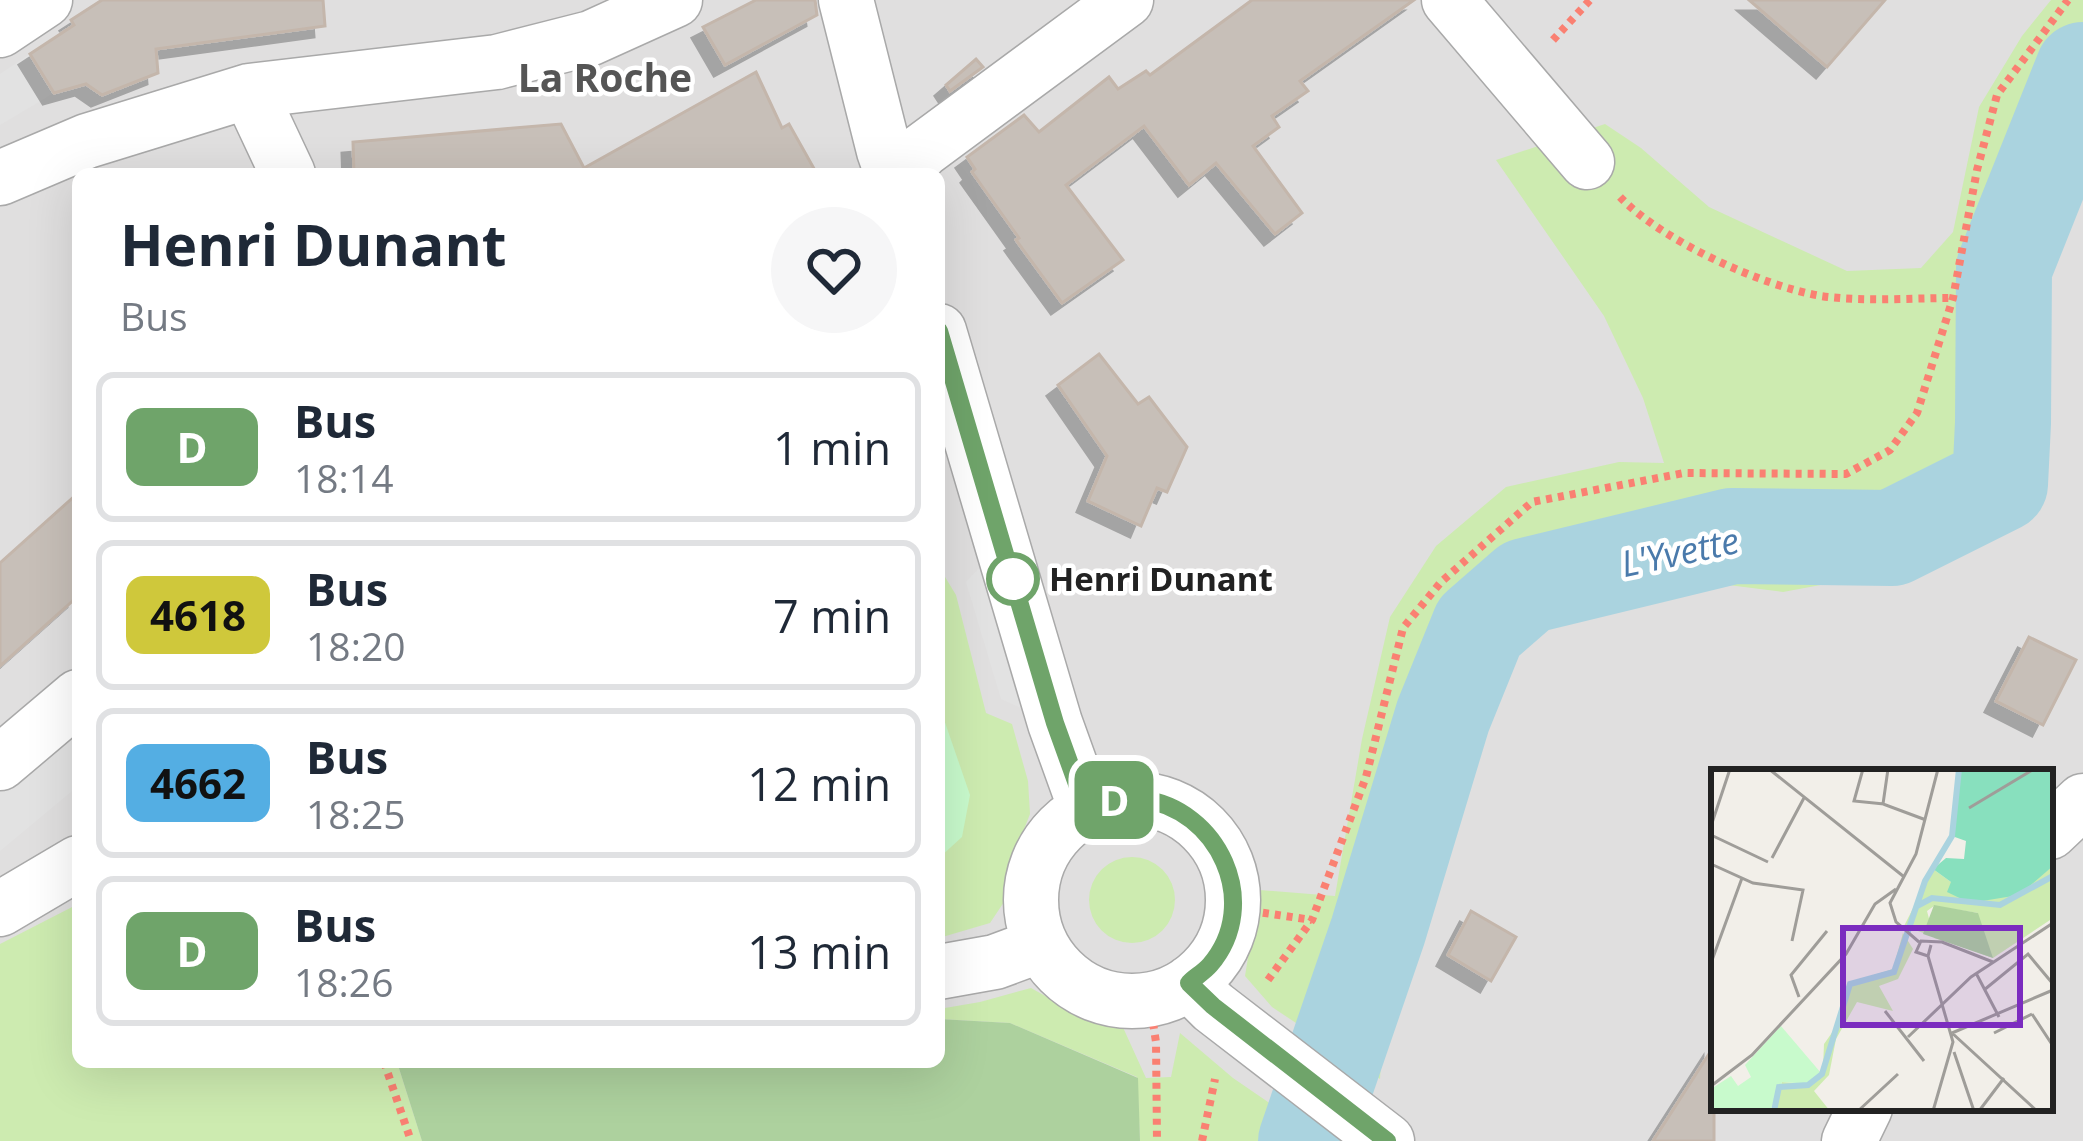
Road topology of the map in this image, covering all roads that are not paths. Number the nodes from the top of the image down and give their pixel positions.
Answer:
1 (45, 0) edge
2 (675, 0) edge
3 (846, 0) edge
4 (1126, 0) edge
5 (1449, 0) edge
6 (0, 30) edge
7 (249, 91) junction
8 (1587, 162) road end
9 (285, 168) edge
10 (893, 168) edge
11 (903, 168) edge
12 (0, 178) edge
13 (945, 351) edge
14 (72, 702) edge
15 (0, 764) edge
16 (2083, 801) edge
17 (1086, 809) junction
18 (2053, 829) edge
19 (72, 867) edge
20 (0, 909) edge
21 (1041, 945) junction
22 (945, 971) edge
23 (1169, 992) junction
24 (1864, 1111) edge
25 (1383, 1137) edge
26 (1849, 1141) edge

1 - 6 street
2 - 7 street
3 - 10 street
4 - 11 street
5 - 8 street
7 - 9 street
7 - 12 street
13 - 17 street
14 - 15 street
16 - 18 street
17 - 21 street
17 - 23 street
19 - 20 street
21 - 22 street
21 - 23 street
23 - 25 street
24 - 26 street

